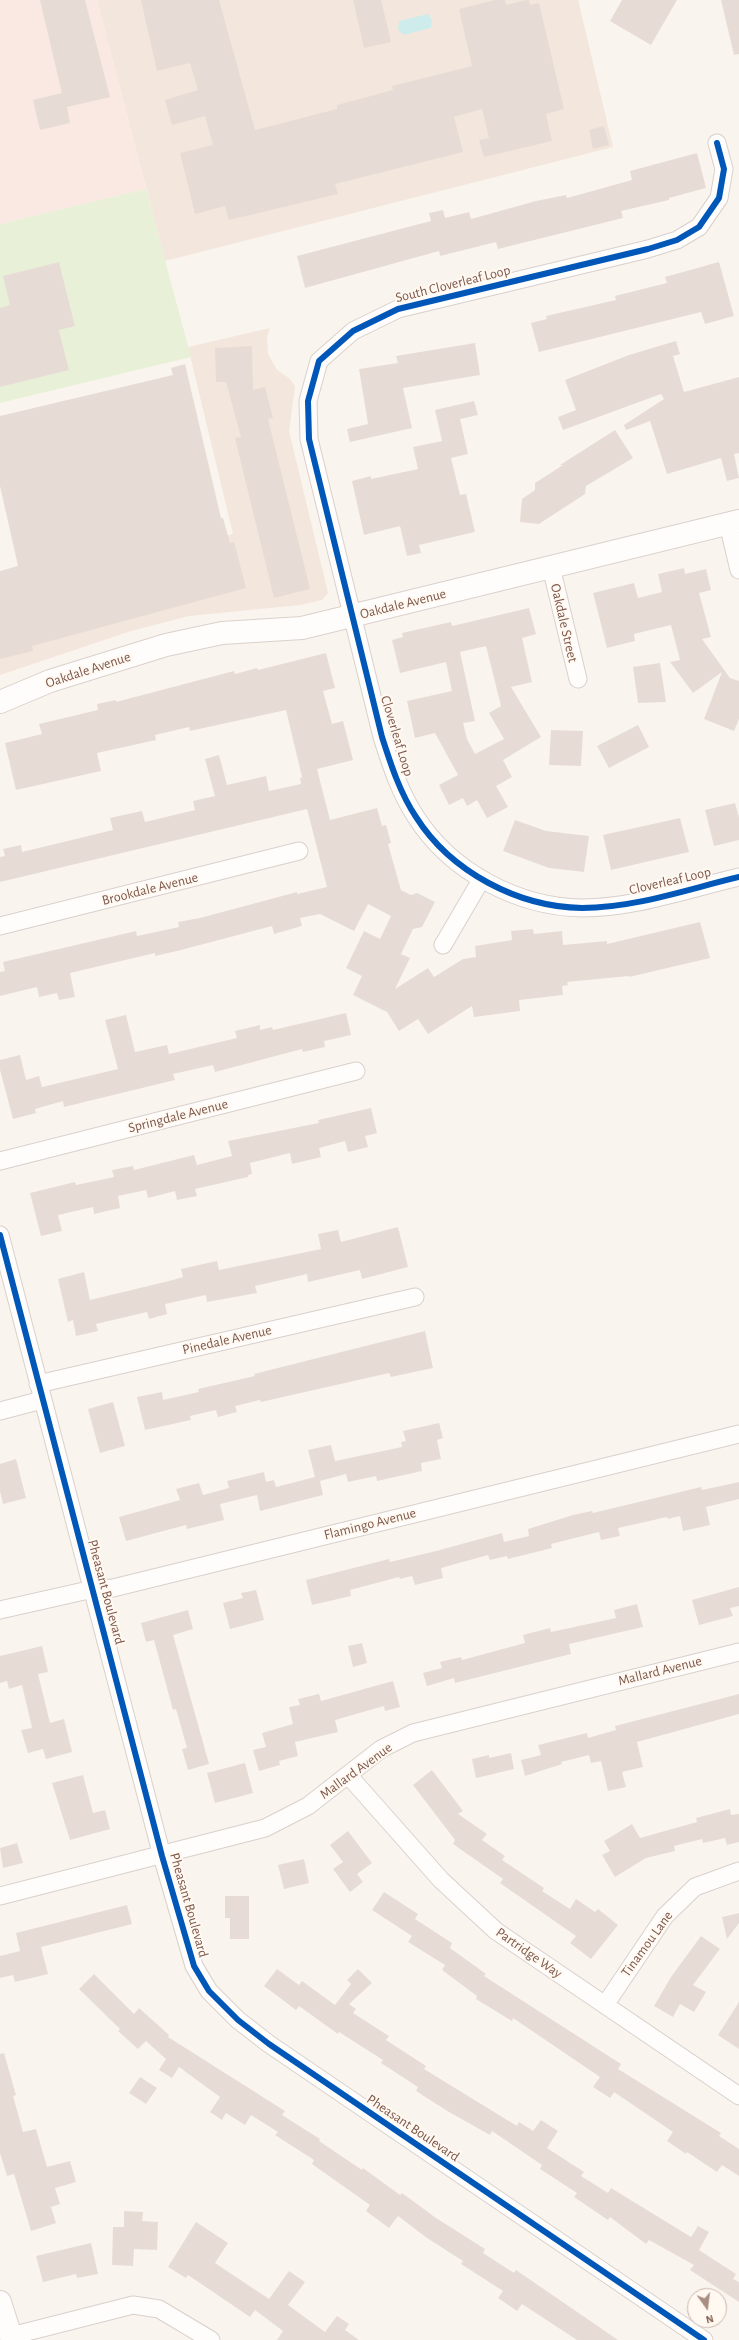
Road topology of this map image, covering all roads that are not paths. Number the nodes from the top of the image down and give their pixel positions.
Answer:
1 (717, 144) dead end
2 (733, 523) edge
3 (551, 567) junction
4 (739, 570) edge
5 (352, 616) junction
6 (578, 679) dead end
7 (0, 702) edge
8 (299, 851) dead end
9 (739, 877) edge
10 (481, 880) junction
11 (0, 926) edge
12 (443, 945) dead end
13 (356, 1071) dead end
14 (0, 1161) edge
15 (0, 1235) edge
16 (415, 1296) dead end
17 (40, 1392) junction
18 (0, 1410) edge
19 (739, 1434) edge
20 (93, 1589) junction
21 (0, 1610) edge
22 (739, 1652) edge
23 (348, 1775) junction
24 (162, 1856) junction
25 (739, 1871) edge
26 (0, 1896) edge
27 (605, 2004) junction
28 (739, 2096) edge
29 (0, 2302) edge
30 (11, 2338) edge
31 (211, 2340) edge
32 (704, 2340) edge

1 - 5 street, South Cloverleaf Loop
2 - 3 street, Oakdale Avenue
2 - 4 street
3 - 5 street, Oakdale Avenue
3 - 6 street, Oakdale Street
5 - 7 street, Oakdale Avenue
5 - 10 street, Cloverleaf Loop
8 - 11 street, Brookdale Avenue
9 - 10 street, Cloverleaf Loop
10 - 12 street
13 - 14 street, Springdale Avenue
15 - 17 street, Pheasant Boulevard
16 - 17 street, Pinedale Avenue
17 - 18 street, Pinedale Avenue
17 - 20 street, Pheasant Boulevard
19 - 20 street, Flamingo Avenue
20 - 21 street, Flamingo Avenue
20 - 24 street, Pheasant Boulevard
22 - 23 street, Mallard Avenue
23 - 24 street, Mallard Avenue
23 - 27 street, Partridge Way
24 - 26 street, Mallard Avenue
24 - 32 street, Pheasant Boulevard
25 - 27 street, Tinamou Lane
27 - 28 street, Partridge Way
29 - 30 street
30 - 31 street

